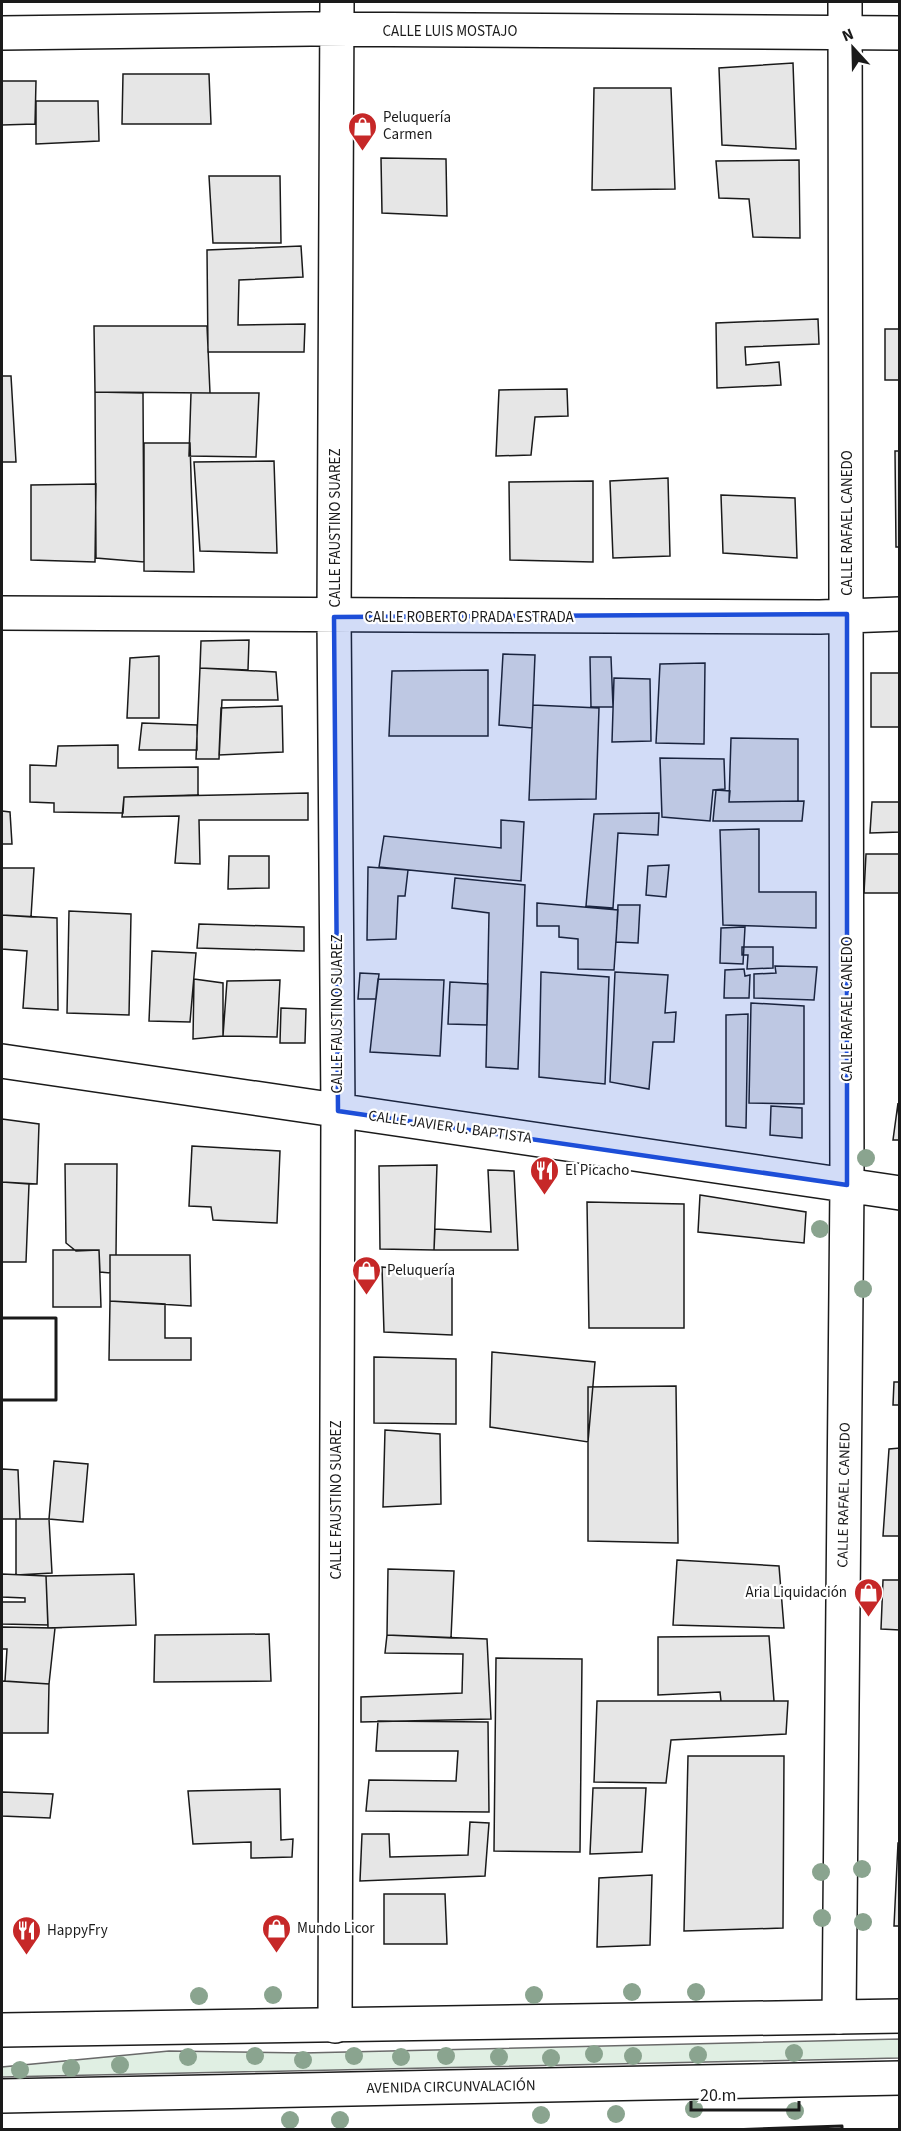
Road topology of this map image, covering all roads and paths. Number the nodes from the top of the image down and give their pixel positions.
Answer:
1 (337, 16) edge
2 (846, 17) edge
3 (2, 33) edge
4 (900, 33) edge
5 (2, 613) edge
6 (847, 614) junction
7 (900, 614) edge
8 (334, 616) junction
9 (2, 1061) edge
10 (338, 1111) junction
11 (847, 1185) junction
12 (900, 1193) edge
13 (900, 2016) edge
14 (838, 2017) junction
15 (335, 2026) junction
16 (2, 2030) edge
17 (900, 2078) edge
18 (2, 2096) edge

1 - 2 main road, CALLE LUIS MOSTAJO
1 - 3 main road, CALLE LUIS MOSTAJO
1 - 8 main road, CALLE FAUSTINO SUAREZ
2 - 4 main road, CALLE LUIS MOSTAJO
2 - 6 main road, CALLE RAFAEL CANEDO
5 - 8 main road, CALLE ROBERTO PRADA ESTRADA
6 - 7 main road, CALLE ROBERTO PRADA ESTRADA
6 - 8 main road, CALLE ROBERTO PRADA ESTRADA
6 - 11 main road, CALLE RAFAEL CANEDO
8 - 10 main road, CALLE FAUSTINO SUAREZ
9 - 10 main road, CALLE JAVIER U. BAPTISTA
10 - 11 main road, CALLE JAVIER U. BAPTISTA
10 - 15 main road, CALLE FAUSTINO SUAREZ
11 - 12 main road, CALLE JAVIER U. BAPTISTA
11 - 14 main road, CALLE RAFAEL CANEDO
13 - 14 main road
14 - 15 main road
15 - 16 main road
17 - 18 main road, AVENIDA CIRCUNVALACIÓN

